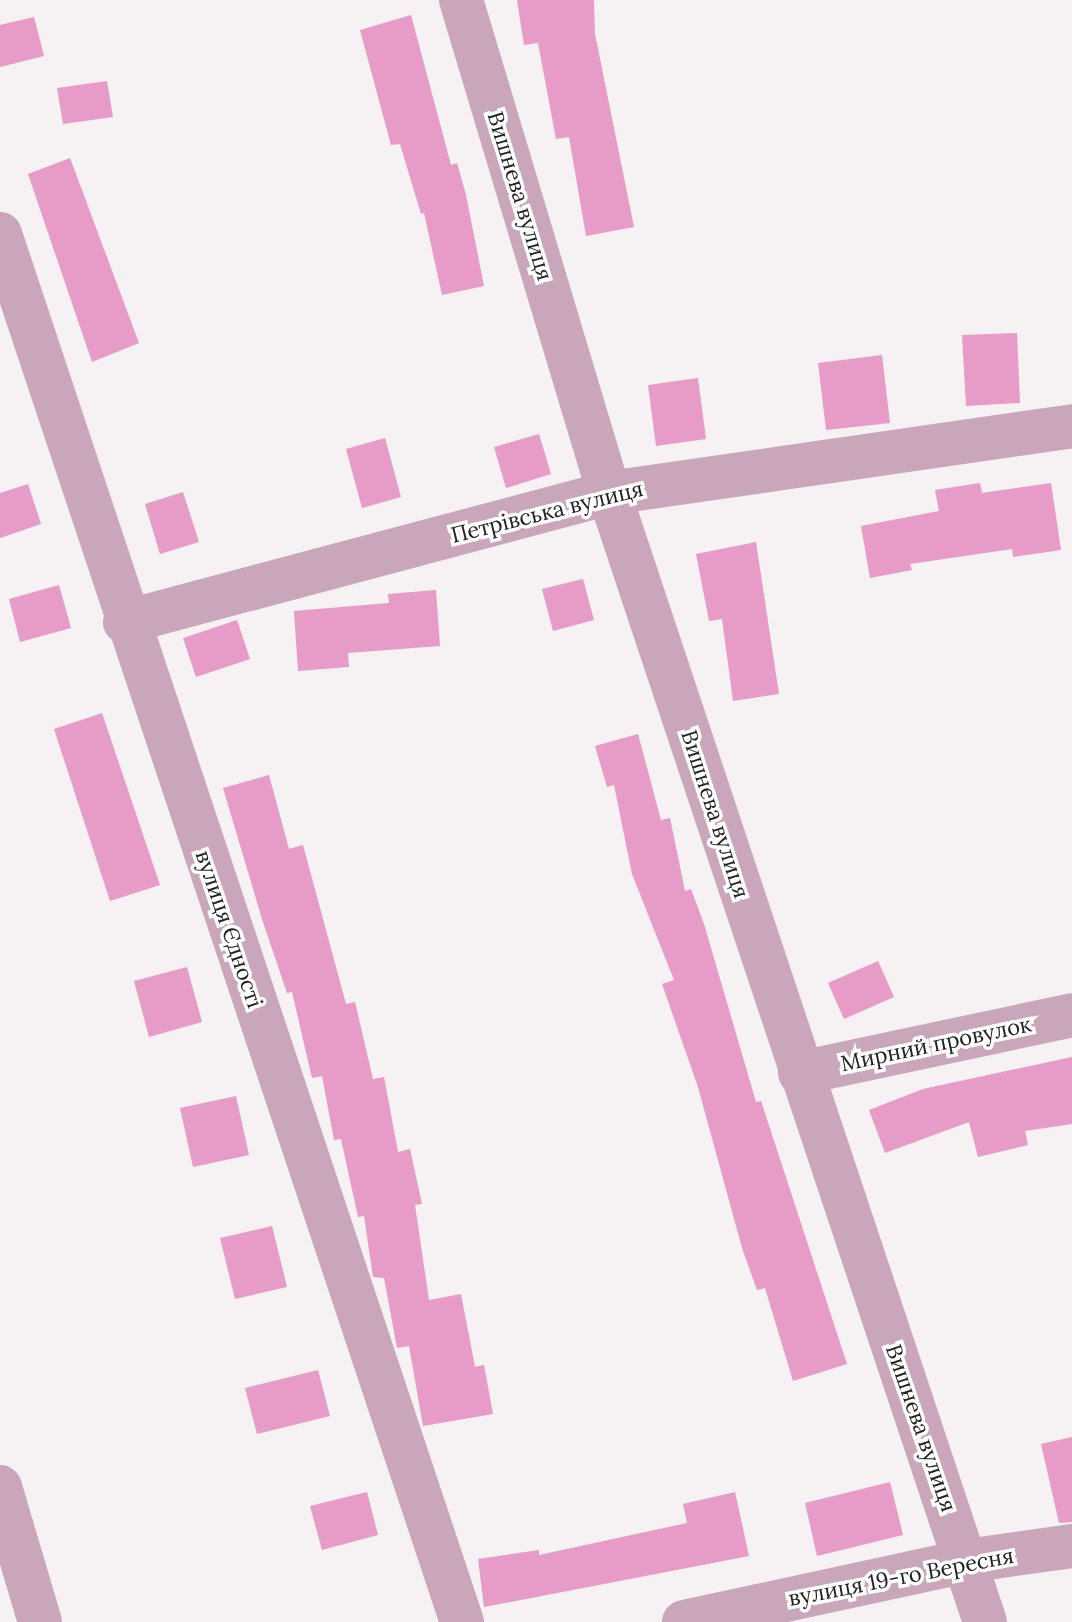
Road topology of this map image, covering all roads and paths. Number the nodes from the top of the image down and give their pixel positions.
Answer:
1 (461, 0) edge
2 (0, 234) edge
3 (1072, 426) edge
4 (609, 493) junction
5 (125, 622) junction
6 (1072, 1015) edge
7 (800, 1073) junction
8 (0, 1487) edge
9 (1072, 1546) edge
10 (966, 1561) junction
11 (40, 1622) edge
12 (462, 1622) edge
13 (684, 1622) edge
14 (985, 1622) edge

1 - 4 street, Вишнева вулиця
2 - 5 street, вулиця Єдності
3 - 4 street, Петрівська вулиця
4 - 5 street, Петрівська вулиця
4 - 7 street, Вишнева вулиця
5 - 12 street, вулиця Єдності
6 - 7 street, Мирний провулок
7 - 10 street, Вишнева вулиця
8 - 11 street
9 - 10 street, вулиця 19-го Вересня
10 - 13 street, вулиця 19-го Вересня
10 - 14 street, Вишнева вулиця

